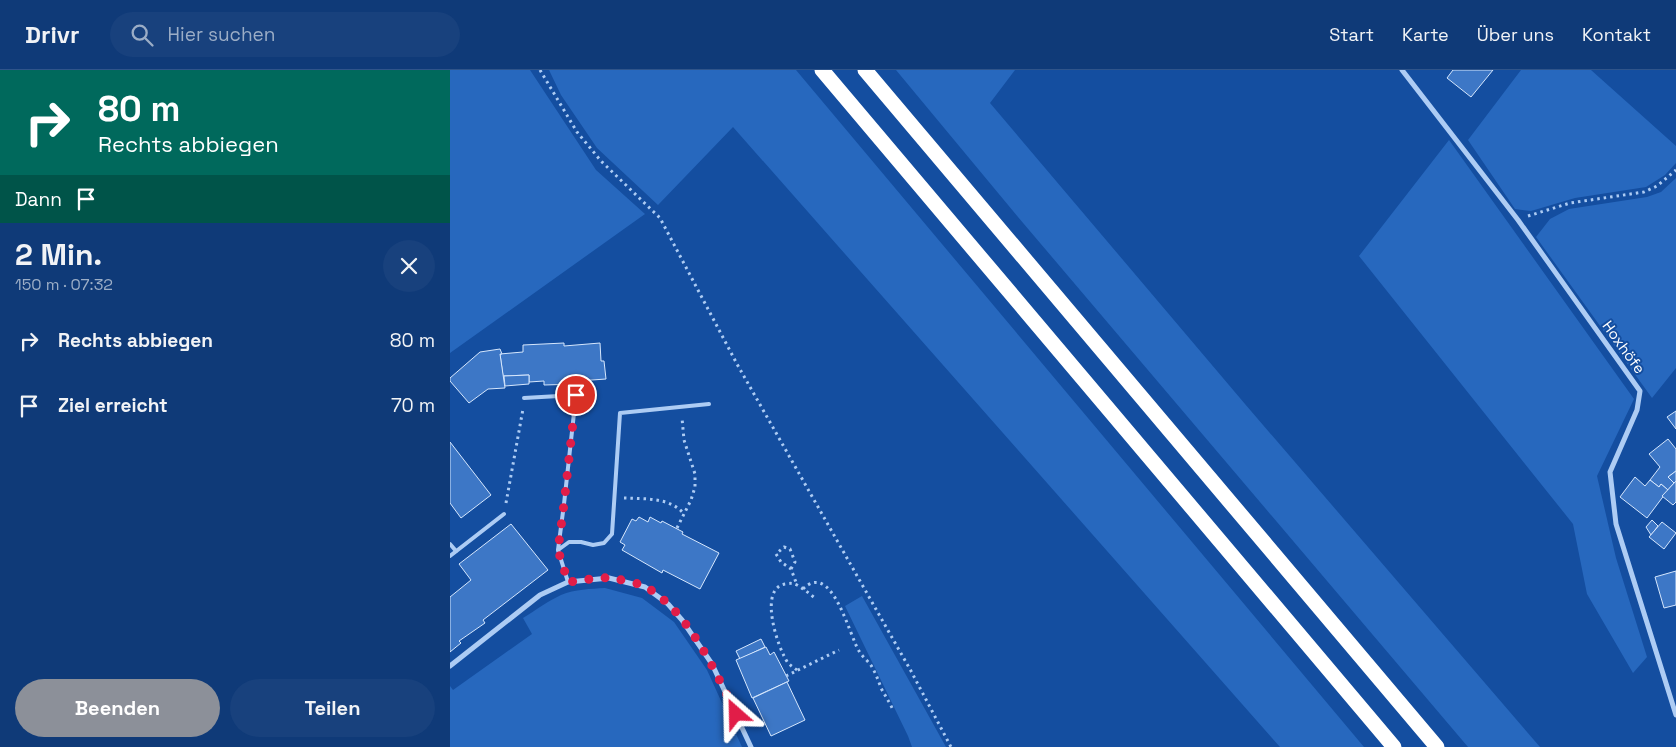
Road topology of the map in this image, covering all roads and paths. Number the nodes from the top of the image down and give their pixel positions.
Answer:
1 (540, 70) edge
2 (822, 70) edge
3 (865, 70) edge
4 (1402, 70) edge
5 (1676, 170) edge
6 (1518, 220) junction
7 (524, 398) joint
8 (709, 404) dead end
9 (681, 407) junction
10 (614, 498) junction
11 (504, 514) joint
12 (684, 514) junction
13 (677, 528) dead end
14 (450, 544) edge
15 (558, 550) junction
16 (456, 551) junction
17 (450, 556) edge
18 (791, 569) junction
19 (568, 582) junction
20 (797, 585) junction
21 (803, 589) junction
22 (816, 599) dead end
23 (839, 650) dead end
24 (450, 666) edge
25 (797, 670) junction
26 (786, 676) dead end
27 (894, 710) dead end
28 (1676, 715) edge
29 (751, 747) edge
30 (951, 747) edge
31 (1394, 747) edge
32 (1437, 747) edge

1 - 30 path
2 - 31 highway
3 - 32 highway
4 - 6 street, Hoxhöfe
5 - 6 path
6 - 28 street, Hoxhöfe
7 - 11 path
7 - 15 lane
8 - 9 lane
9 - 10 lane
9 - 12 path
10 - 12 path
10 - 15 lane
11 - 16 lane
12 - 13 path
14 - 16 lane
15 - 19 lane
16 - 17 lane
18 - 18 path
18 - 20 path
19 - 24 street
19 - 29 street
20 - 21 path
20 - 25 path
21 - 22 path
21 - 27 path
23 - 25 path
25 - 26 path

